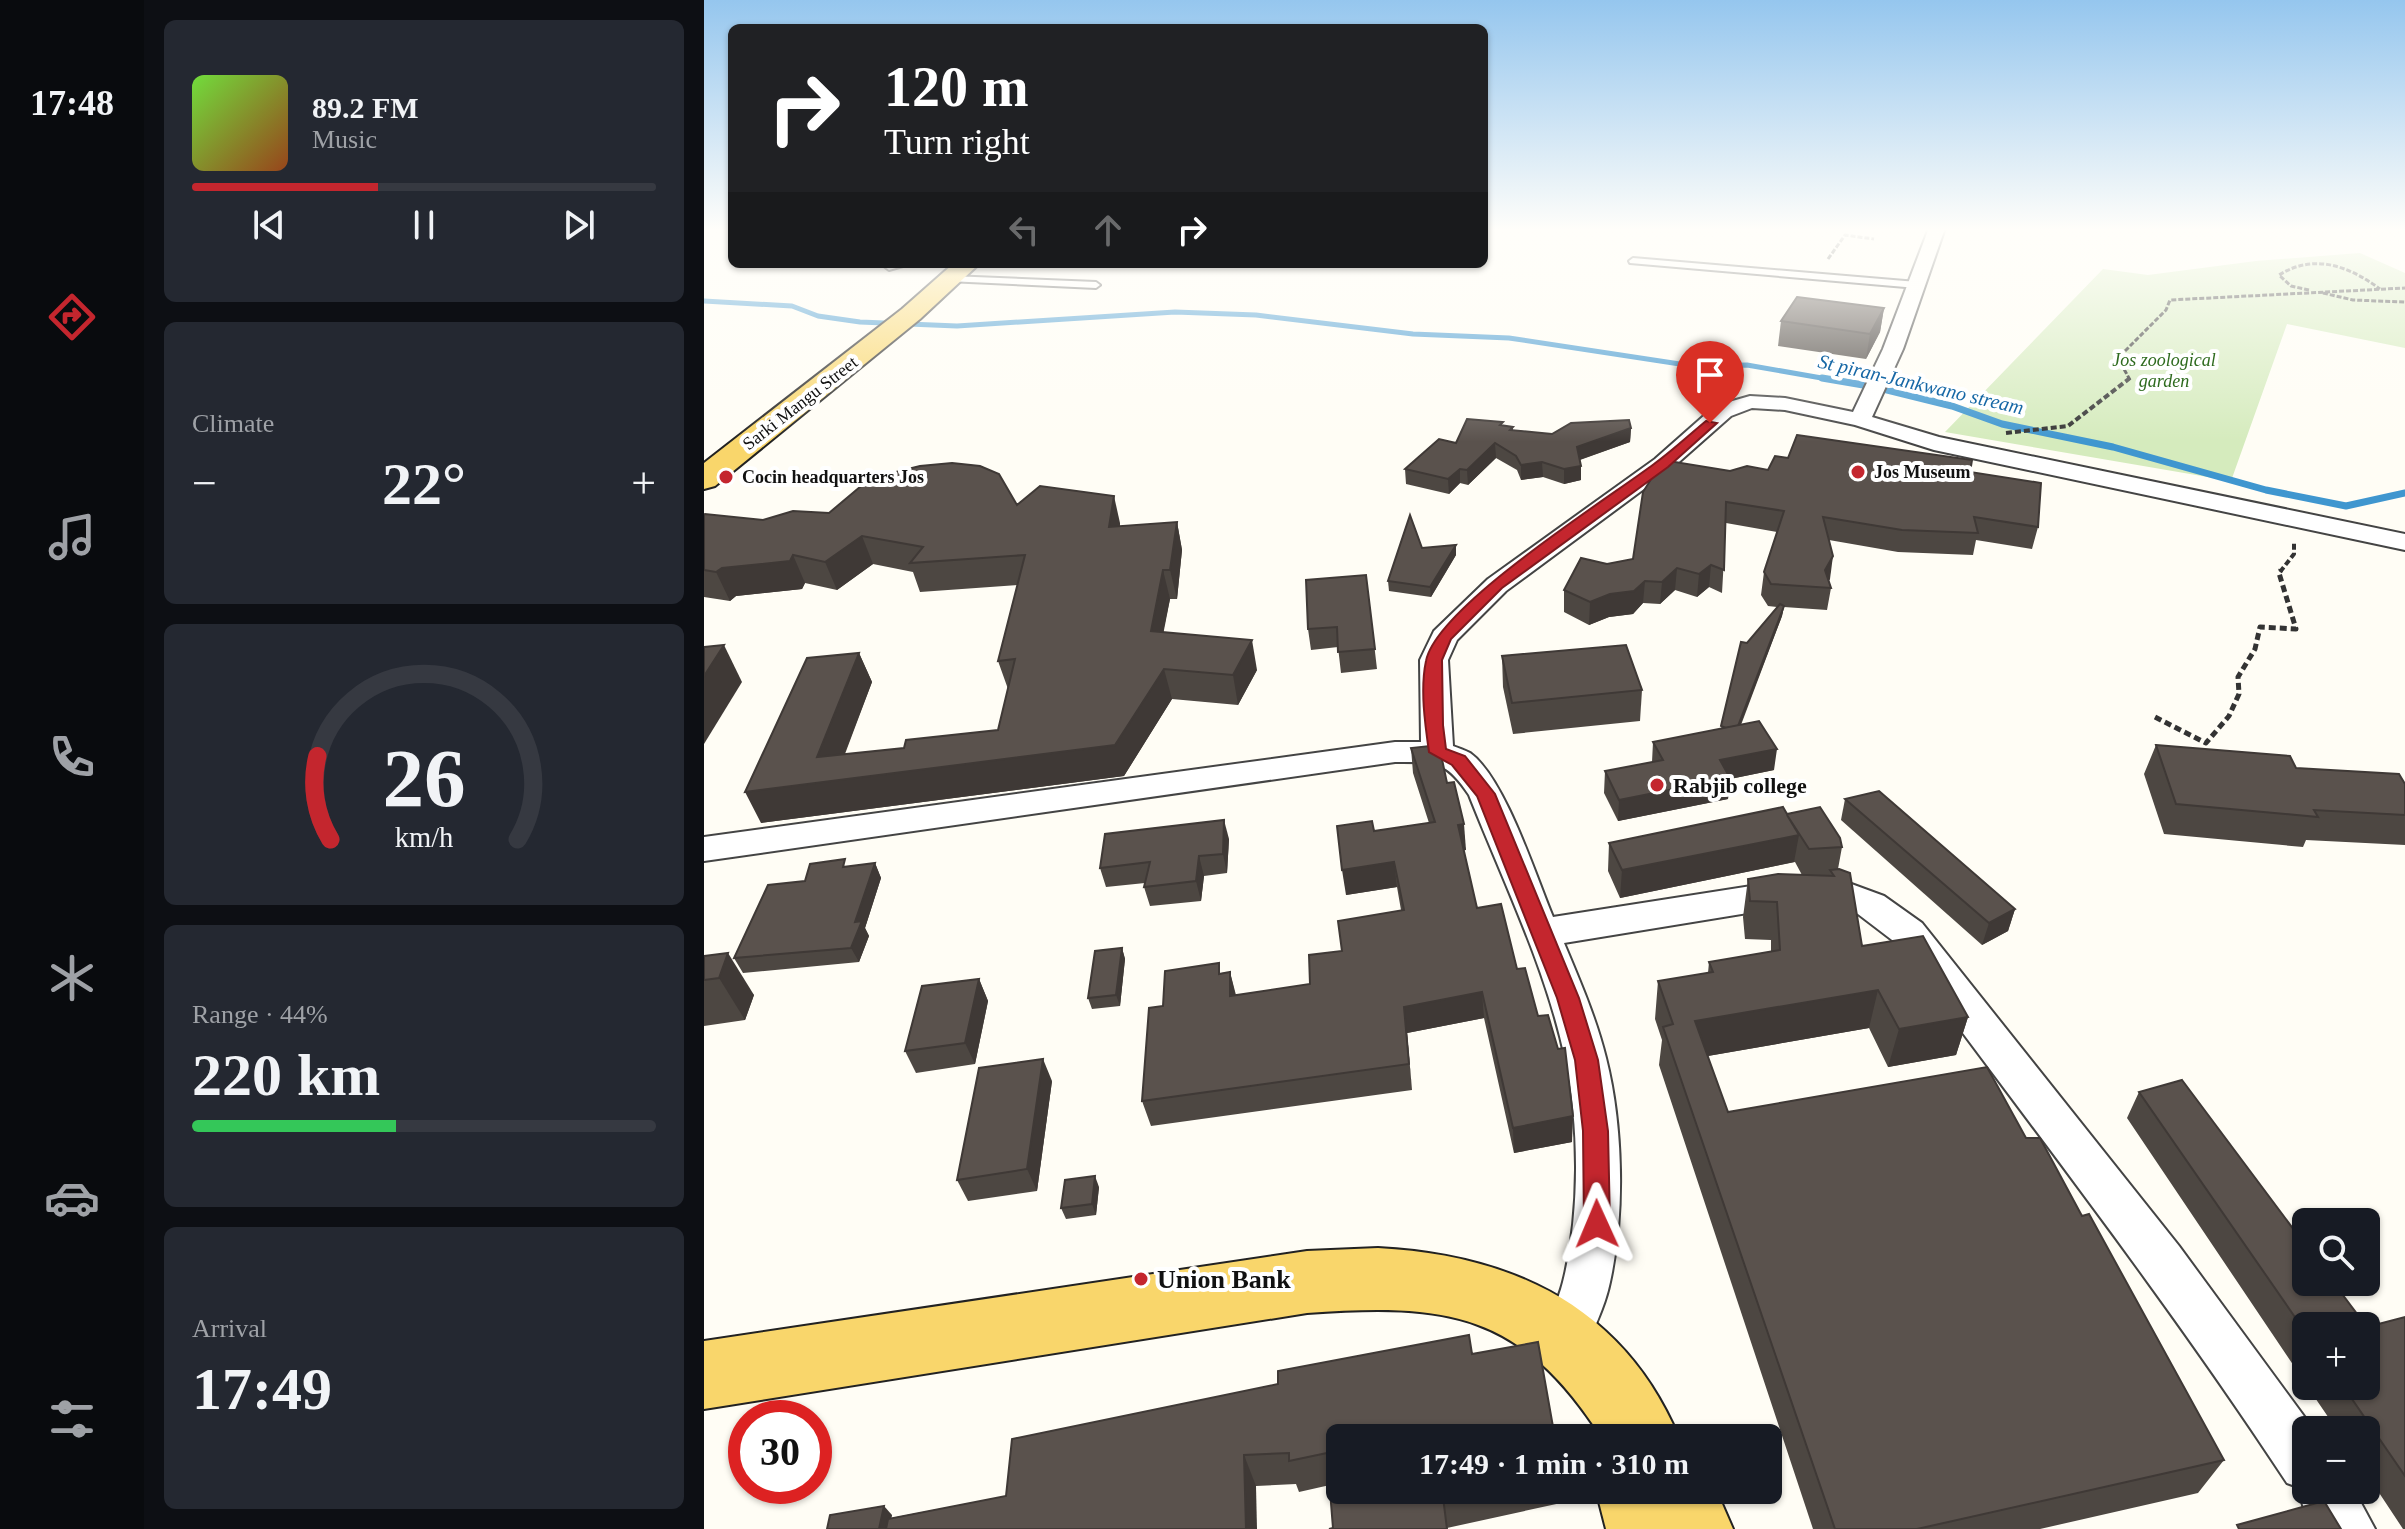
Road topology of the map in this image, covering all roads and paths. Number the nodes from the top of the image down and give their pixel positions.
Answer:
1 (927, 299) edge
2 (1911, 299) edge
3 (2180, 299) edge
4 (2350, 299) edge
5 (2405, 302) edge
6 (1860, 420) junction
7 (1934, 443) junction
8 (704, 479) edge
9 (2295, 520) junction
10 (2405, 542) edge
11 (2155, 717) dead end
12 (1438, 752) junction
13 (704, 849) edge
14 (1542, 933) junction
15 (704, 1375) edge
16 (1596, 1386) edge
17 (1630, 1424) edge
18 (2292, 1443) edge
19 (1637, 1504) edge
20 (1683, 1504) edge
21 (2332, 1504) edge
22 (1643, 1529) edge
23 (1696, 1529) edge
24 (2348, 1529) edge

1 - 8 main road, Sarki Mangu Street
2 - 6 street
3 - 7 path
4 - 5 path
6 - 7 street
6 - 12 street
7 - 9 street
9 - 10 street
9 - 11 path
12 - 13 street
12 - 14 street
14 - 16 street
14 - 18 street
15 - 16 main road
16 - 17 main road
19 - 22 main road
20 - 23 main road
21 - 24 street

